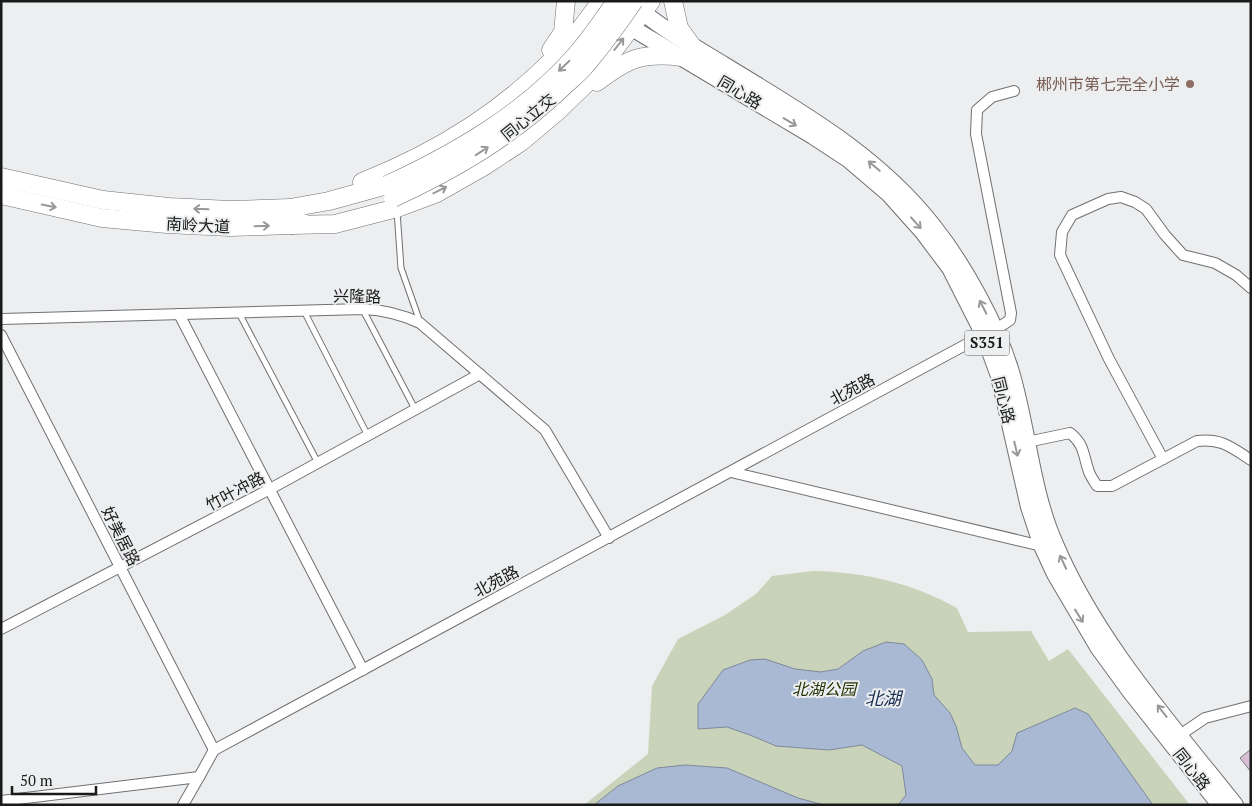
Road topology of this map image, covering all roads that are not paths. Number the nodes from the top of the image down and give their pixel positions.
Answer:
1 (566, 1) edge
2 (602, 1) edge
3 (616, 1) edge
4 (673, 1) edge
5 (639, 4) edge
6 (632, 28) junction
7 (687, 52) junction
8 (532, 80) junction
9 (1014, 91) dead end
10 (559, 110) junction
11 (1, 177) edge
12 (1, 196) edge
13 (392, 197) junction
14 (291, 217) junction
15 (1251, 288) edge
16 (363, 309) junction
17 (304, 311) junction
18 (239, 312) junction
19 (179, 314) junction
20 (1, 319) edge
21 (420, 323) junction
22 (989, 332) junction
23 (1, 335) edge
24 (480, 374) junction
25 (415, 409) junction
26 (368, 436) junction
27 (1027, 442) junction
28 (1163, 459) junction
29 (1251, 460) edge
30 (318, 463) junction
31 (731, 472) junction
32 (270, 490) junction
33 (608, 538) junction
34 (1042, 546) junction
35 (120, 567) junction
36 (1, 629) edge
37 (363, 670) junction
38 (1251, 706) edge
39 (1180, 734) junction
40 (214, 750) junction
41 (199, 778) junction
42 (65, 793) junction
43 (1, 801) edge
44 (66, 805) edge
45 (183, 805) edge
46 (1220, 805) edge
47 (1235, 805) edge

1 - 8 highway
2 - 6 main road, 同心路 / S351
2 - 8 highway
3 -> 13 highway, 同心立交, bridge
4 - 7 highway
5 - 6 highway
5 - 7 main road, 同心路 / S351
13 -> 5 highway, 同心立交, bridge
6 - 7 main road, 同心路 / S351
10 -> 6 highway
7 - 10 highway
7 - 22 main road, 同心路 / S351
8 - 14 highway
9 - 22 street, 北苑路
13 -> 10 highway
14 -> 11 highway, 南岭大道
12 -> 14 highway, 南岭大道
13 - 14 highway, 南岭大道
13 - 21 lane
15 - 28 street
16 - 17 street, 兴隆路
16 - 21 street, 兴隆路
16 - 25 lane
17 - 18 street, 兴隆路
17 - 26 lane
18 - 19 street, 兴隆路
18 - 30 lane
19 - 20 street, 兴隆路
19 - 32 street
21 - 24 street, 兴隆路
22 - 27 main road, 同心路 / S351
22 - 31 street, 北苑路
22 -> 34 main road, 同心路 / S351
23 - 35 street, 好美居路
24 - 25 street, 竹叶冲路
24 - 33 street, 兴隆路
25 - 26 street, 竹叶冲路
26 - 30 street, 竹叶冲路
27 - 28 street
39 -> 27 main road, 同心路 / S351
28 - 29 street
30 - 32 street, 竹叶冲路
31 - 33 street, 北苑路
31 - 34 street
32 - 35 street, 竹叶冲路
32 - 37 street
33 - 37 street, 北苑路
34 -> 46 main road, 同心路 / S351
35 - 36 street, 竹叶冲路
35 - 40 street, 好美居路
37 - 40 street, 北苑路
38 - 39 street
39 - 47 main road, 同心路 / S351
40 - 41 street
41 - 42 street
41 - 45 street
42 - 43 street
42 - 44 street

